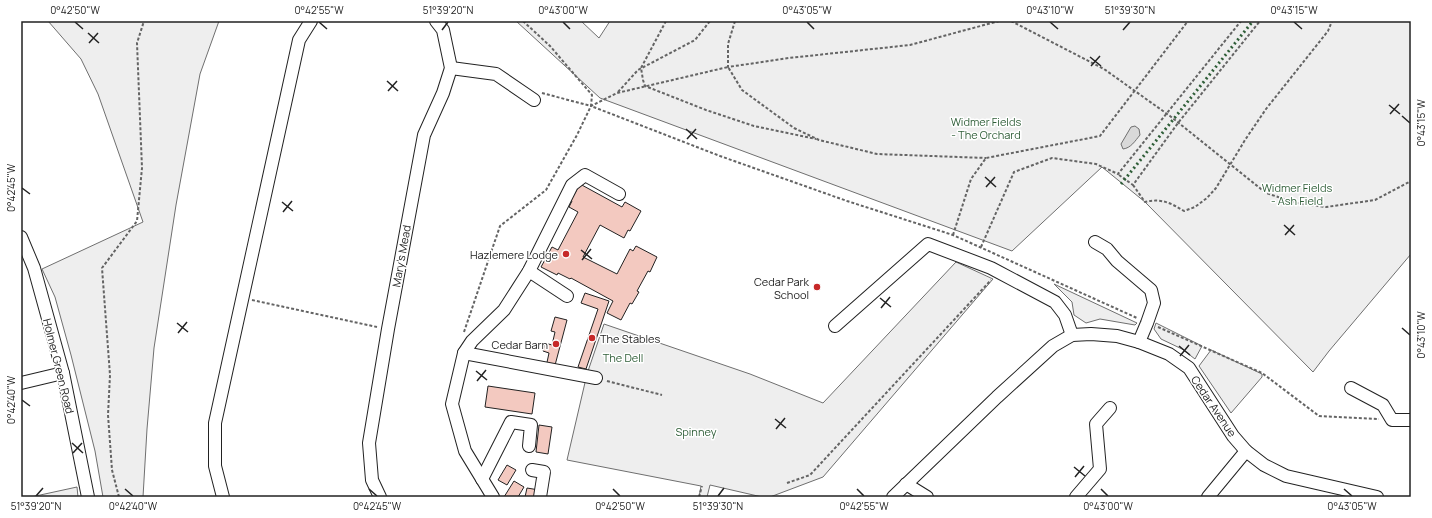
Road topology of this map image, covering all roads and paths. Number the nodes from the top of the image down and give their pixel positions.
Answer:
1 (144, 21) edge
2 (311, 21) edge
3 (436, 21) edge
4 (523, 21) edge
5 (666, 21) edge
6 (710, 21) edge
7 (735, 21) edge
8 (999, 21) edge
9 (1011, 21) edge
10 (1188, 21) edge
11 (1241, 21) edge
12 (1260, 21) edge
13 (1332, 21) edge
14 (728, 67) junction
15 (451, 68) junction
16 (641, 68) junction
17 (645, 86) junction
18 (1135, 90) junction
19 (617, 93) junction
20 (534, 100) joint
21 (591, 106) junction
22 (1168, 114) junction
23 (1178, 123) junction
24 (820, 140) junction
25 (986, 158) junction
26 (1230, 164) junction
27 (1118, 174) junction
28 (1411, 181) edge
29 (1133, 185) junction
30 (619, 194) dead end
31 (953, 234) junction
32 (21, 237) edge
33 (1095, 242) dead end
34 (981, 247) junction
35 (529, 271) junction
36 (993, 278) dead end
37 (567, 296) dead end
38 (243, 298) junction
39 (1148, 323) junction
40 (835, 326) dead end
41 (388, 329) junction
42 (1072, 335) junction
43 (1139, 342) junction
44 (464, 353) junction
45 (63, 373) junction
46 (596, 378) joint
47 (21, 383) edge
48 (1351, 388) dead end
49 (662, 395) dead end
50 (1110, 408) dead end
51 (1392, 420) junction
52 (1411, 420) edge
53 (529, 446) dead end
54 (1246, 451) junction
55 (532, 470) dead end
56 (482, 479) junction
57 (787, 483) dead end
58 (906, 484) junction
59 (702, 486) dead end
60 (88, 497) edge
61 (119, 497) edge
62 (223, 497) edge
63 (380, 497) edge
64 (493, 497) edge
65 (540, 497) edge
66 (699, 497) edge
67 (893, 497) edge
68 (927, 497) edge
69 (1076, 497) edge
70 (1208, 497) edge
71 (1377, 497) edge

1 - 61 path
2 - 38 street
3 - 15 street, Mary's Mead
4 - 21 path
5 - 16 path
6 - 16 path
7 - 14 path
8 - 14 path
9 - 18 path
10 - 18 path
11 - 22 path
12 - 23 path
13 - 26 path
14 - 17 path
14 - 24 path
15 - 20 street
15 - 41 street, Mary's Mead
16 - 17 path
16 - 19 path
17 - 19 path
17 - 24 path
18 - 22 path
18 - 25 path
19 - 21 path
20 - 21 path
21 - 31 path
21 - 44 path
22 - 23 path
22 - 27 path
23 - 26 path
23 - 29 path
24 - 25 path
25 - 31 path
26 - 28 path
26 - 29 path
27 - 29 path
27 - 34 path
30 - 35 street
31 - 34 path
32 - 45 street, Holmer Green Road
33 - 39 street
34 - 39 path
35 - 37 street
35 - 44 street
36 - 57 path
38 - 41 path
38 - 62 street
39 - 43 street
39 - 51 path
40 - 42 street
41 - 63 street, Mary's Mead
42 - 43 street, Cedar Avenue
42 - 58 street, Cedar Avenue
43 - 54 street, Cedar Avenue
44 - 46 street
44 - 56 street
45 - 47 street
45 - 60 street, Holmer Green Road
46 - 49 path
48 - 51 street
50 - 69 street
51 - 52 street
53 - 56 street
54 - 70 street
54 - 71 street, Cedar Avenue
55 - 65 street
56 - 64 street
58 - 67 street, Cedar Avenue
58 - 68 street
59 - 66 path

